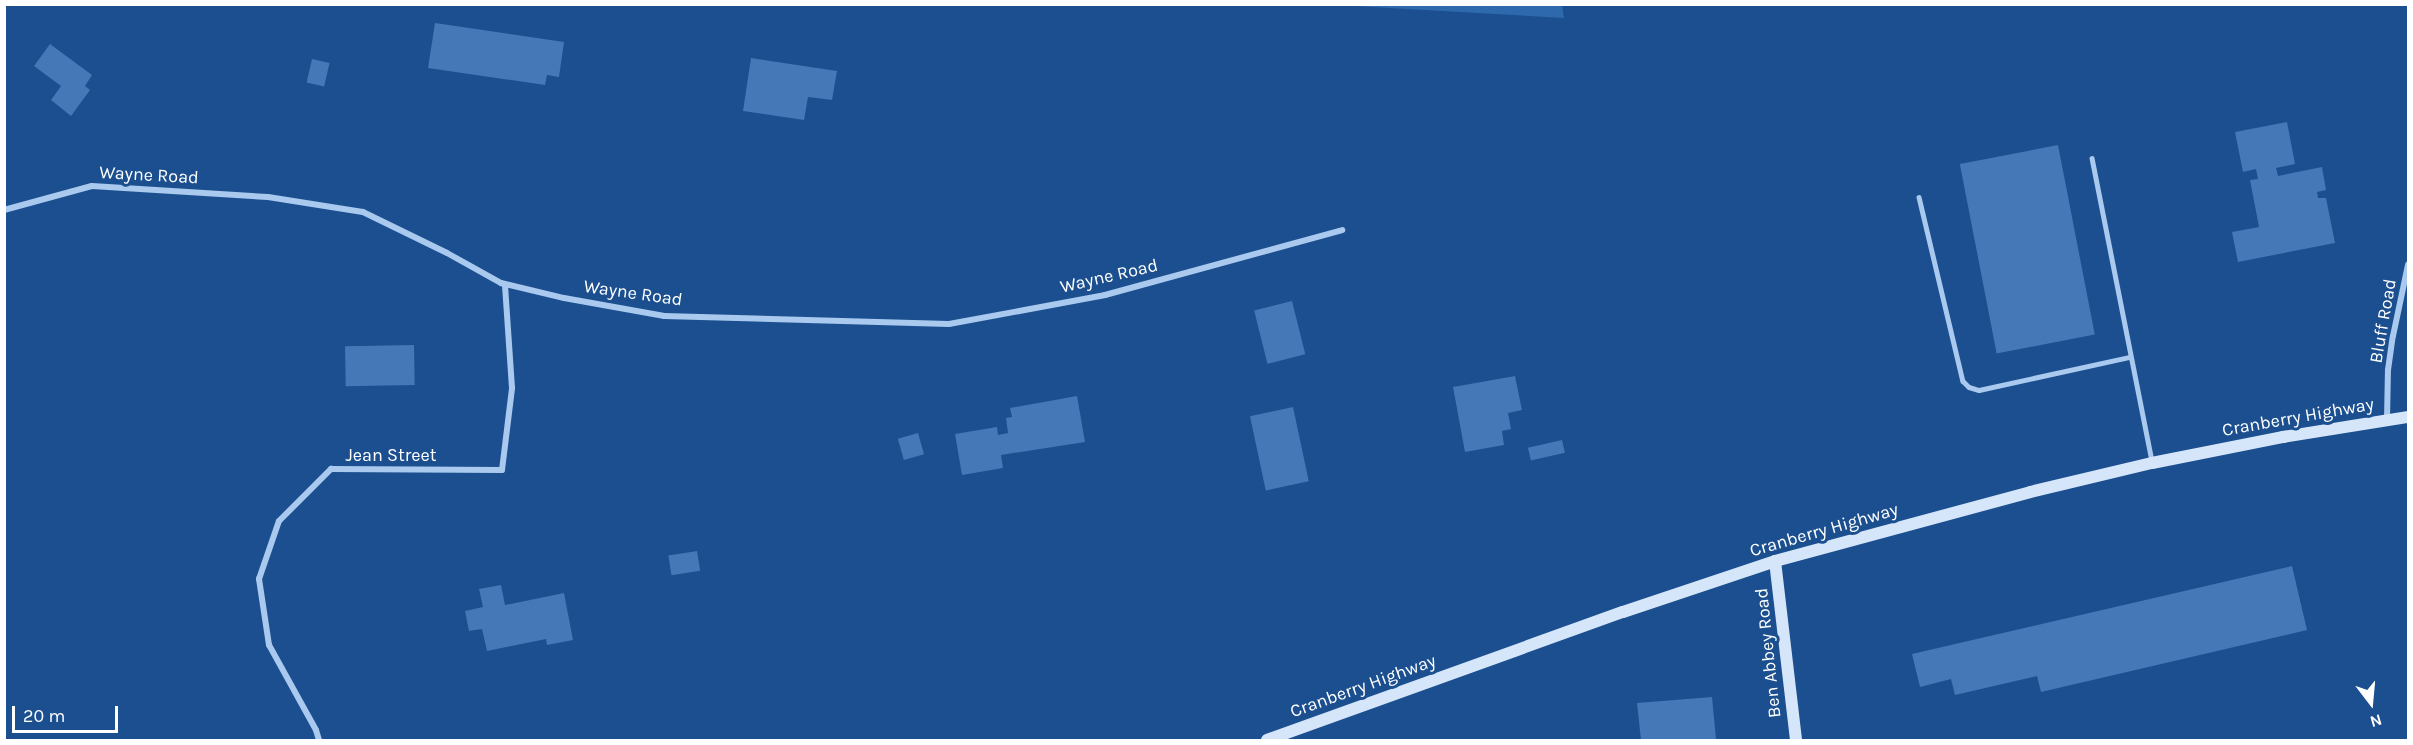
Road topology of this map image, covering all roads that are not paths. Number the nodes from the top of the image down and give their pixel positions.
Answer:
1 (2092, 158) dead end
2 (1919, 197) dead end
3 (4, 210) edge
4 (1342, 230) dead end
5 (2409, 265) edge
6 (505, 285) junction
7 (2129, 357) junction
8 (2409, 417) edge
9 (2387, 420) junction
10 (2152, 463) junction
11 (1776, 561) junction
12 (319, 741) edge
13 (1267, 741) edge
14 (1796, 741) edge

1 - 7 lane
2 - 7 lane
3 - 6 street, Wayne Road
4 - 6 street, Wayne Road
5 - 9 street, Bluff Road
6 - 12 street, Jean Street
7 - 10 lane
8 - 9 main road, Cranberry Highway
9 - 10 main road, Cranberry Highway
10 - 11 main road, Cranberry Highway
11 - 13 main road, Cranberry Highway
11 - 14 main road, Ben Abbey Road

